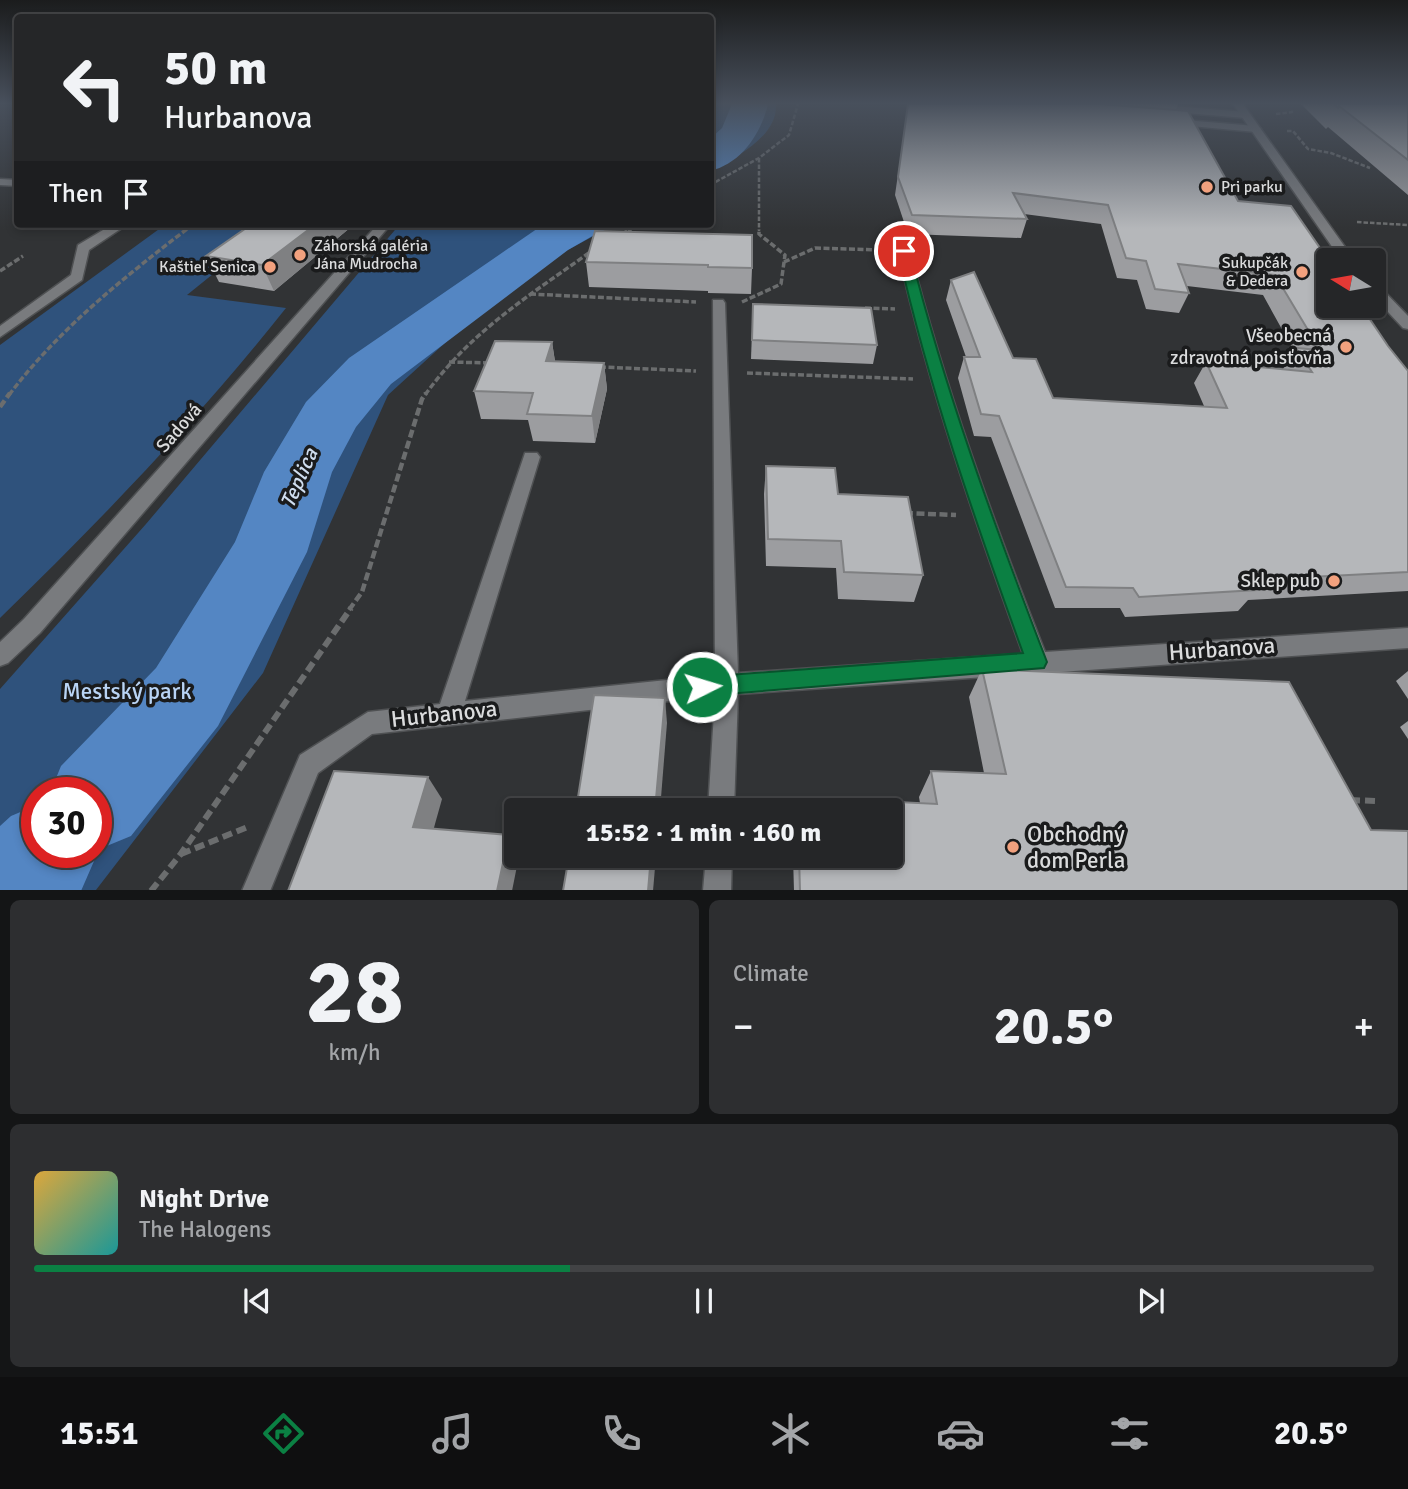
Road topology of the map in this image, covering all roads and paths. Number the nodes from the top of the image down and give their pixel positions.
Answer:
1 (775, 146) edge
2 (1268, 146) edge
3 (1305, 146) edge
4 (759, 158) junction
5 (1370, 168) dead end
6 (714, 183) edge
7 (1357, 222) dead end
8 (1408, 225) edge
9 (116, 228) edge
10 (188, 228) edge
11 (381, 228) edge
12 (633, 228) edge
13 (619, 236) edge
14 (599, 247) edge
15 (1340, 248) edge
16 (904, 251) joint
17 (23, 256) dead end
18 (784, 262) junction
19 (0, 271) edge
20 (1386, 302) edge
21 (718, 303) dead end
22 (738, 304) dead end
23 (1408, 325) edge
24 (0, 333) edge
25 (0, 407) edge
26 (531, 457) dead end
27 (904, 513) edge
28 (982, 516) junction
29 (1408, 638) edge
30 (0, 656) edge
31 (1037, 662) junction
32 (727, 684) junction
33 (449, 714) junction
34 (722, 798) edge
35 (1341, 799) edge
36 (1376, 801) dead end
37 (290, 809) junction
38 (180, 855) junction
39 (718, 868) edge
40 (152, 890) edge
41 (256, 890) edge
42 (717, 890) edge

1 - 4 path
2 - 15 street
3 - 5 path
4 - 6 path
4 - 18 path
7 - 8 path
9 - 24 street
10 - 25 path
11 - 30 street, Sadová
12 - 13 path
14 - 38 path
16 - 18 path
16 - 28 street
17 - 19 path
18 - 22 path
20 - 23 street
21 - 32 street
26 - 33 street
27 - 28 path
28 - 31 street
29 - 31 street, Hurbanova
31 - 32 street, Hurbanova
32 - 33 street, Hurbanova
32 - 34 street
33 - 37 street, Hurbanova
35 - 36 path
37 - 38 path
37 - 41 street, Hurbanova
38 - 40 path
39 - 42 street

